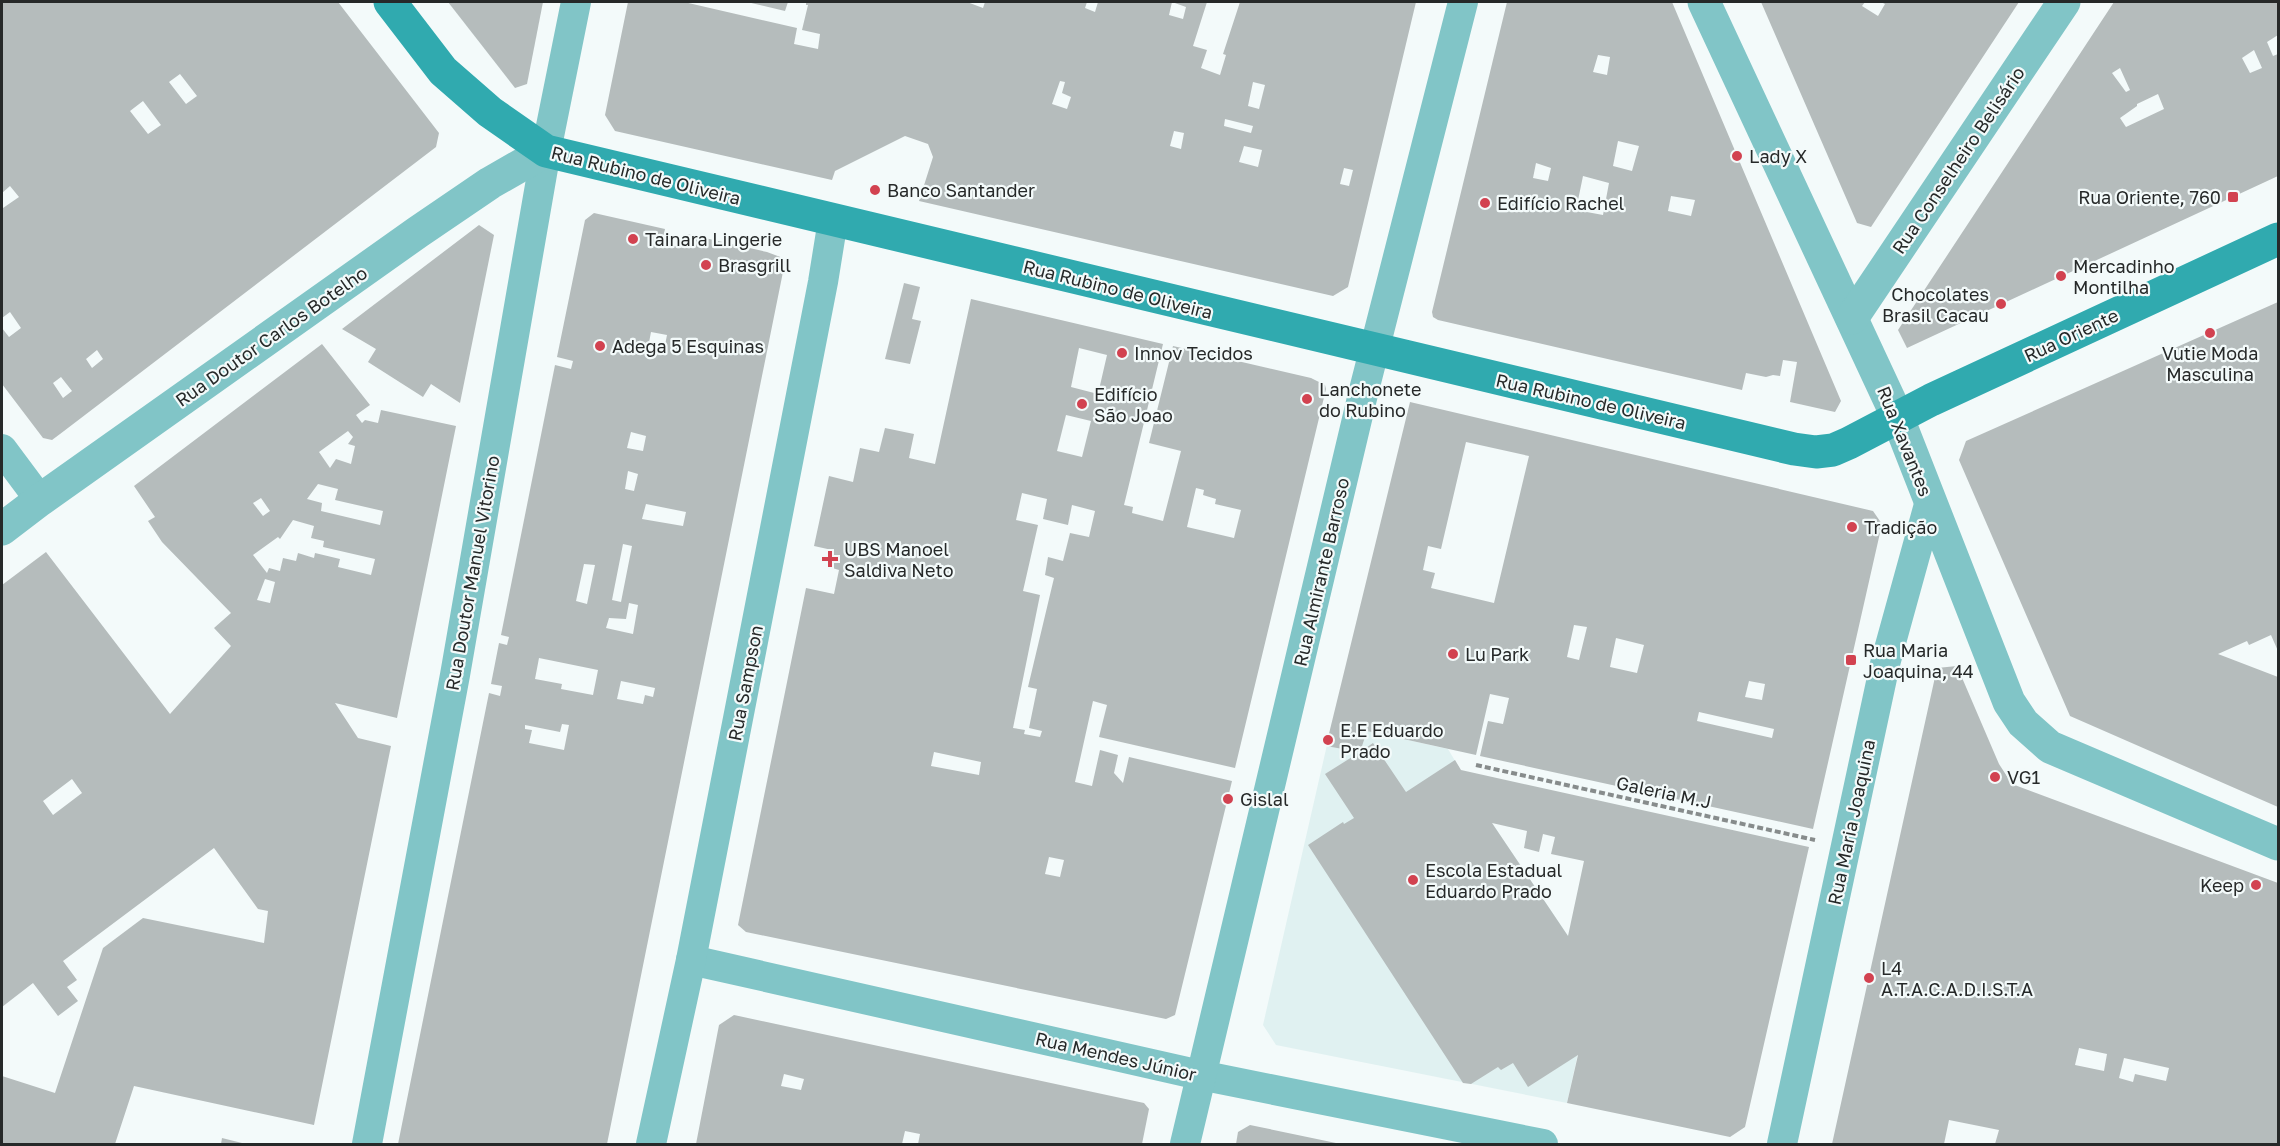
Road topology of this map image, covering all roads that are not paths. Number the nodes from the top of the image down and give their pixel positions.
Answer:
1 (390, 2) edge
2 (576, 2) edge
3 (1463, 2) edge
4 (1704, 2) edge
5 (2064, 2) edge
6 (546, 152) junction
7 (833, 220) junction
8 (2278, 239) edge
9 (1852, 318) junction
10 (1375, 349) junction
11 (1898, 416) junction
12 (2, 449) edge
13 (40, 500) junction
14 (1930, 501) junction
15 (2, 529) edge
16 (2278, 844) edge
17 (691, 960) junction
18 (1200, 1075) junction
19 (367, 1144) edge
20 (651, 1144) edge
21 (1185, 1144) edge
22 (1543, 1144) edge
23 (1782, 1144) edge

1 - 6 main road, Rua Rubino de Oliveira
2 - 6 street, Rua Doutor Manuel Vitorino
3 - 10 street, Rua Almirante Barroso
4 - 9 street, Rua Xavantes
5 - 9 street, Rua Conselheiro Belisário
6 - 7 main road, Rua Rubino de Oliveira
6 - 13 street, Rua Doutor Carlos Botelho
6 - 19 street, Rua Doutor Manuel Vitorino
7 - 10 main road, Rua Rubino de Oliveira
7 - 17 street, Rua Sampson
8 - 11 main road, Rua Oriente
9 - 11 street, Rua Xavantes
10 - 11 main road, Rua Rubino de Oliveira
10 - 18 street, Rua Almirante Barroso
11 - 14 street, Rua Xavantes
12 - 13 street
13 - 15 street, Rua Doutor Carlos Botelho
14 - 16 street, Rua Xavantes
14 - 23 street, Rua Maria Joaquina
17 - 18 street, Rua Mendes Júnior
17 - 20 street, Rua Sampson
18 - 21 street, Rua Almirante Barroso
18 - 22 street, Rua Mendes Júnior

